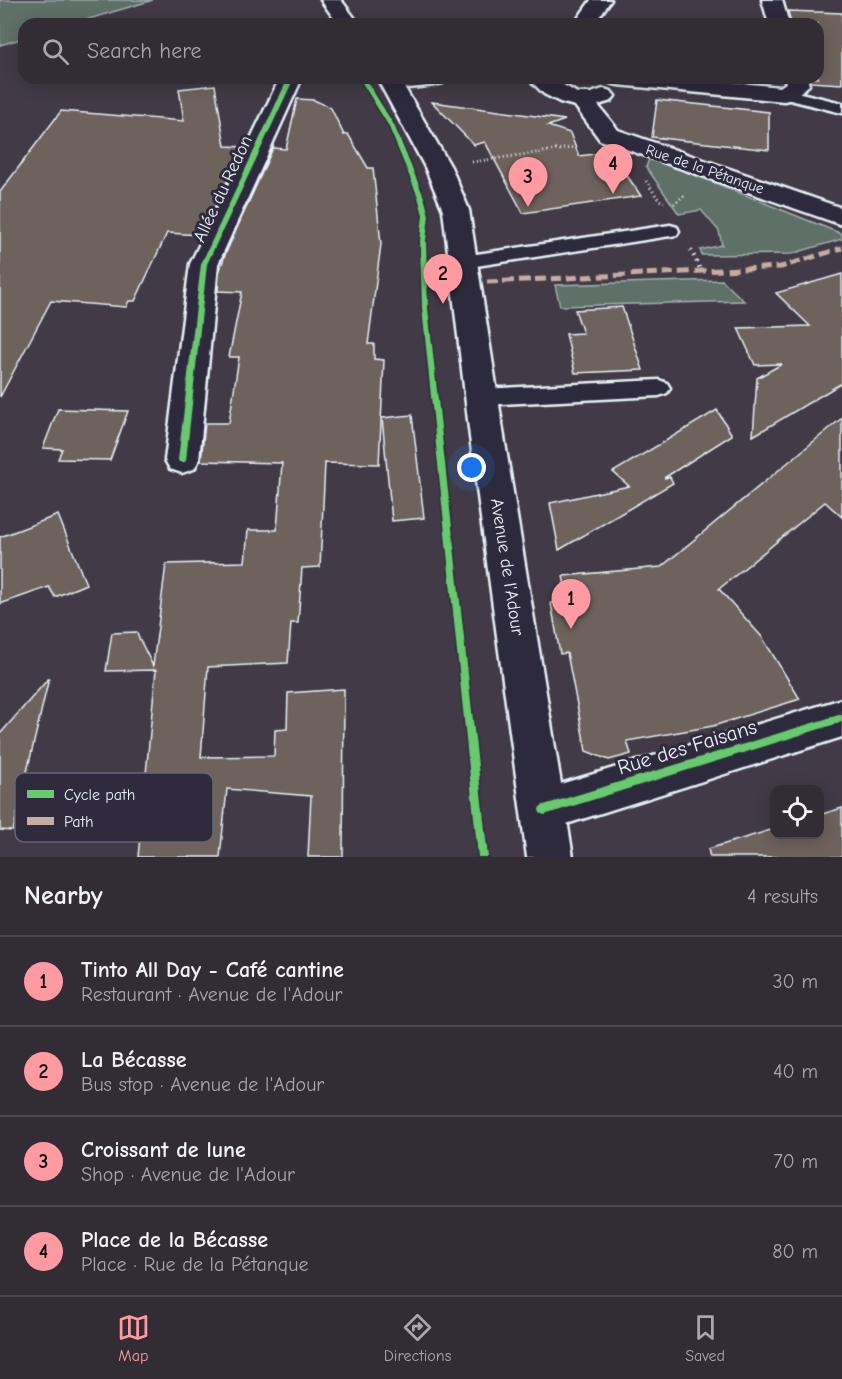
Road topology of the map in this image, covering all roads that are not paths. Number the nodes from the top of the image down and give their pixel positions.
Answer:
1 (331, 0) edge
2 (602, 0) edge
3 (772, 0) edge
4 (344, 18) edge
5 (588, 18) edge
6 (777, 18) edge
7 (288, 84) edge
8 (392, 84) edge
9 (544, 84) edge
10 (614, 84) edge
11 (746, 84) edge
12 (790, 86) edge
13 (583, 100) junction
14 (842, 108) edge
15 (842, 217) edge
16 (670, 231) dead end
17 (463, 262) junction
18 (659, 388) dead end
19 (482, 397) junction
20 (182, 460) dead end
21 (842, 718) edge
22 (543, 810) junction
23 (550, 857) edge

1 - 4 street
2 - 5 street
3 - 6 street
7 - 20 street, Allée du Redon
8 - 17 street, Avenue de l'Adour
9 - 13 street
10 - 13 street
11 - 12 street
12 - 14 lane
13 - 15 street, Rue de la Pétanque
16 - 17 lane
17 - 19 street, Avenue de l'Adour
18 - 19 lane
19 - 22 street, Avenue de l'Adour
21 - 22 street, Rue des Faisans
22 - 23 street, Avenue de l'Adour

